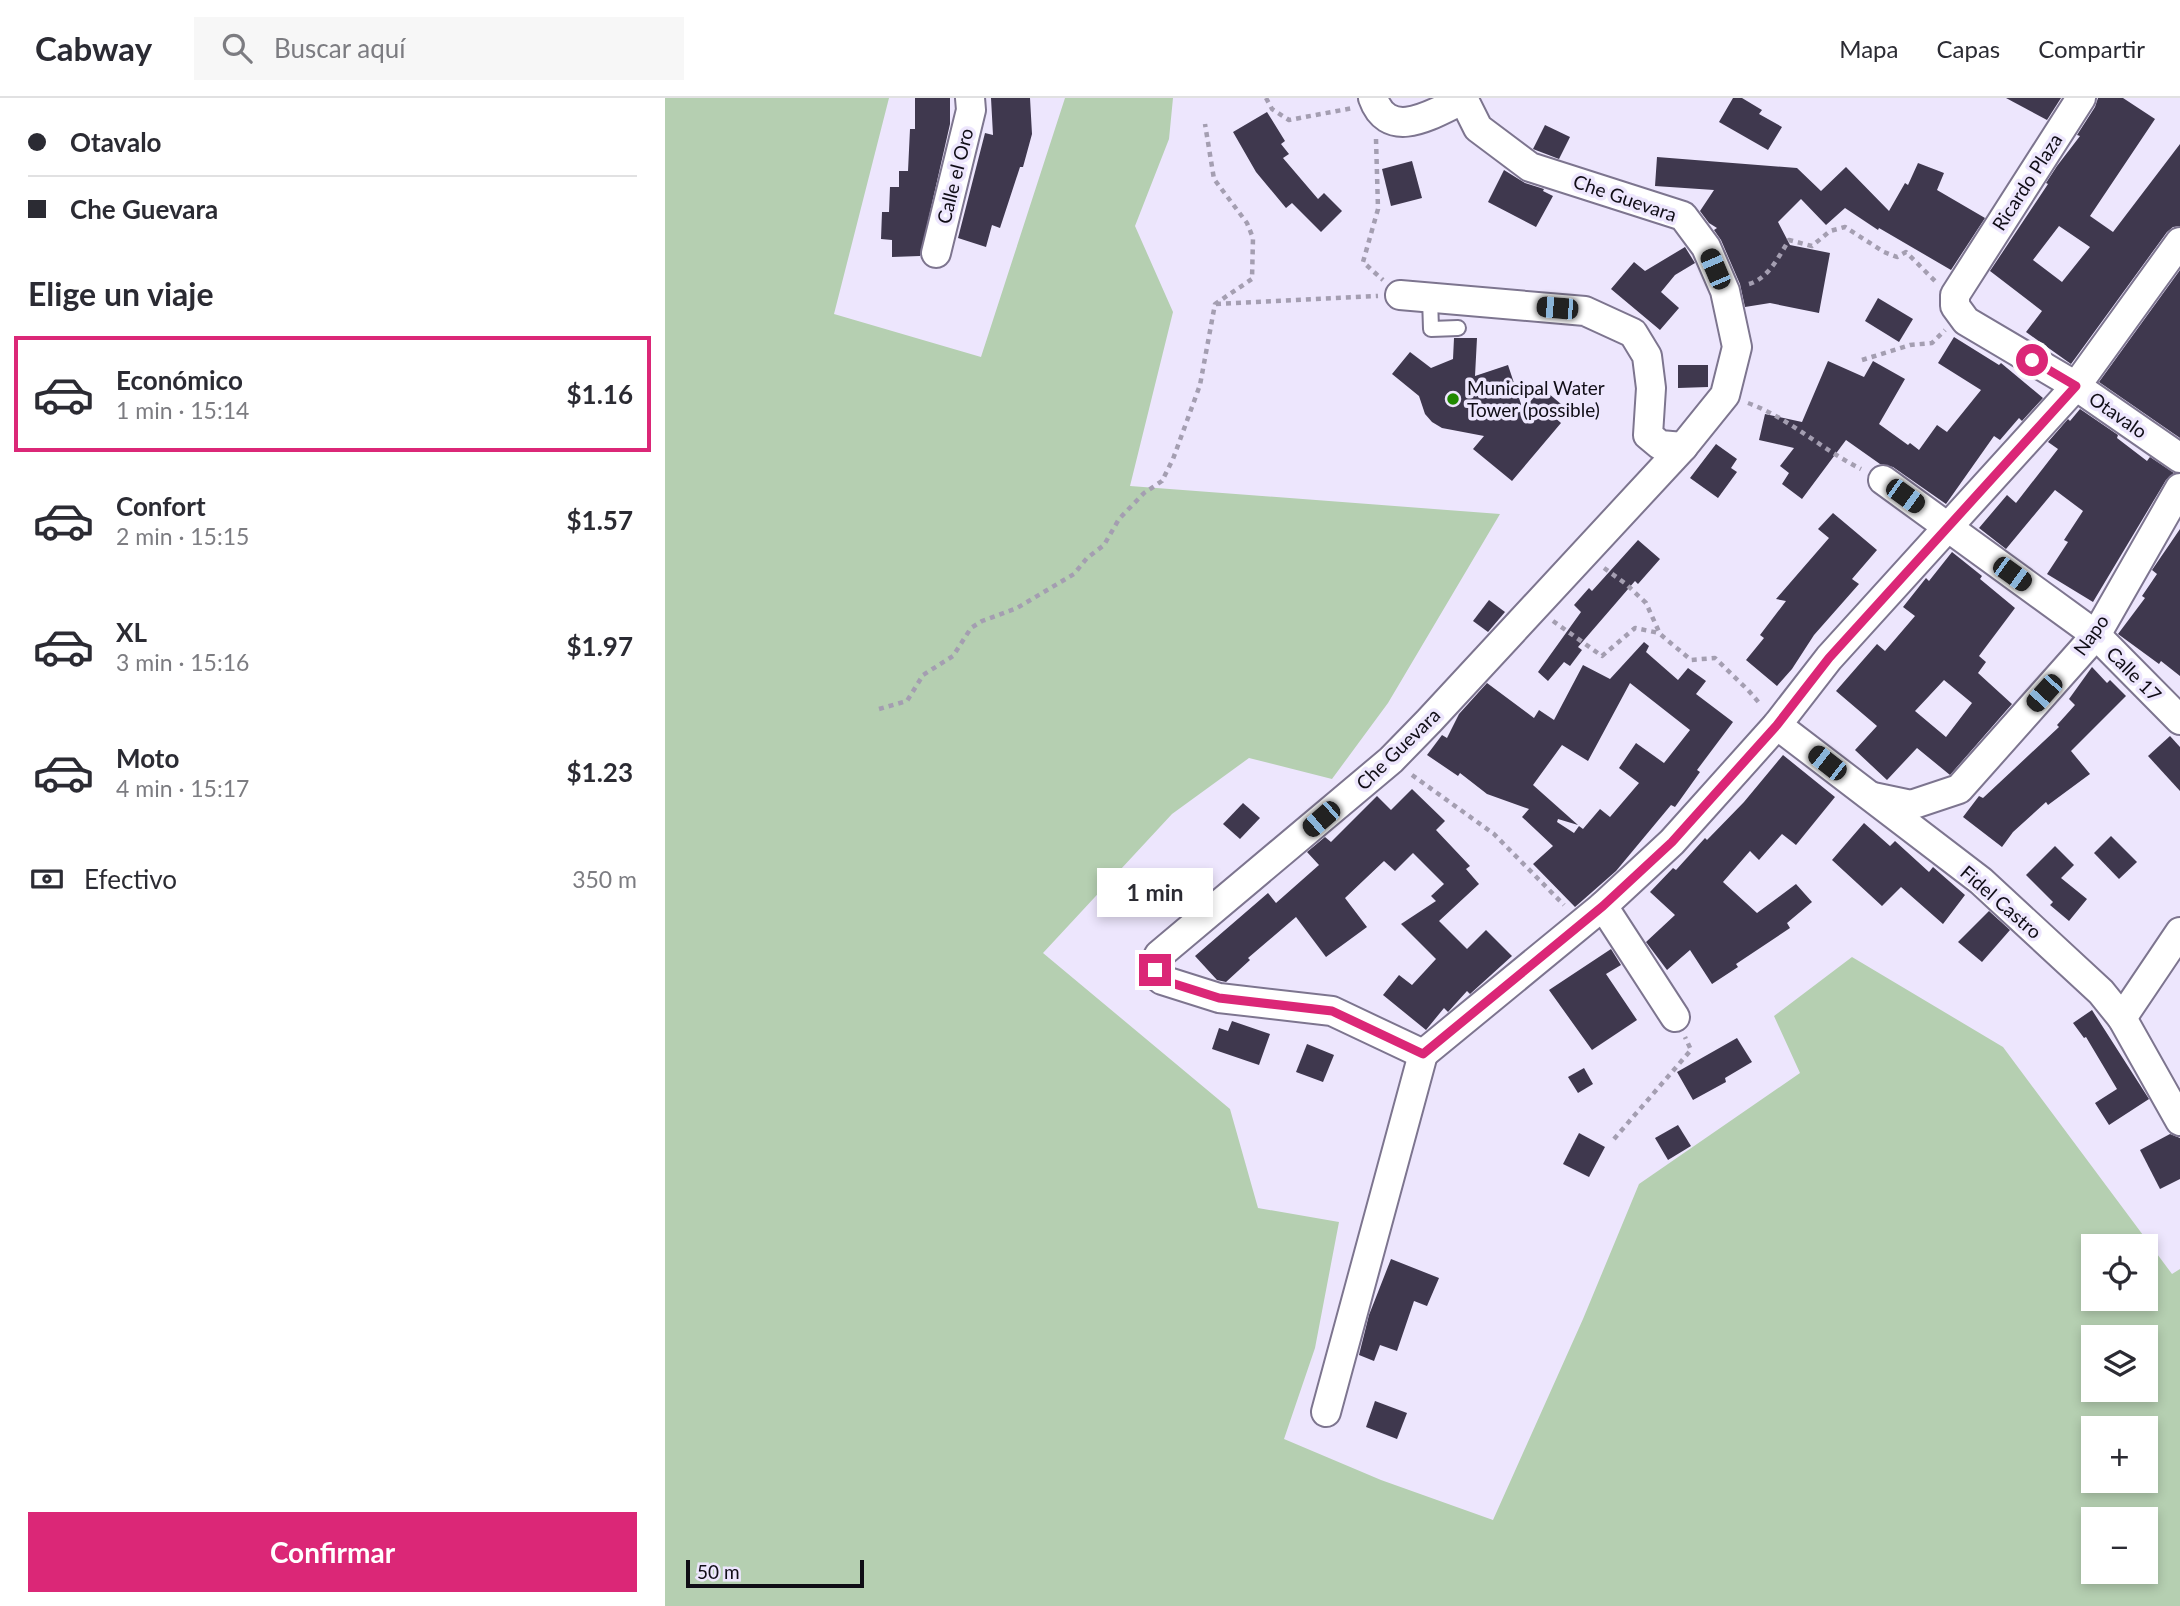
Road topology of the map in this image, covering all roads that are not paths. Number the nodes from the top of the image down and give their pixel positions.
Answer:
1 (970, 98) edge
2 (2081, 98) edge
3 (1463, 99) edge
4 (1374, 101) edge
5 (2180, 242) edge
6 (936, 253) dead end
7 (1400, 295) road end
8 (1430, 298) junction
9 (1966, 321) joint
10 (1458, 328) dead end
11 (2076, 386) junction
12 (1683, 447) junction
13 (2180, 458) edge
14 (1883, 480) road end
15 (2180, 488) edge
16 (1949, 528) junction
17 (2095, 635) junction
18 (2180, 720) edge
19 (1777, 725) junction
20 (1867, 796) junction
21 (1593, 914) junction
22 (2180, 932) edge
23 (1675, 1017) road end
24 (2122, 1018) junction
25 (1423, 1054) junction
26 (2180, 1121) edge
27 (1326, 1412) dead end

1 - 6 street, Calle el Oro
2 - 9 street, Ricardo Plaza
3 - 4 street
3 - 12 street, Che Guevara
5 - 11 street
7 - 8 street
8 - 10 lane
8 - 12 street
9 - 11 street, Otavalo
11 - 13 street, Otavalo
11 - 16 street
12 - 25 street, Che Guevara
14 - 16 street, Calle 17
15 - 17 street, Napo
16 - 17 street, Calle 17
16 - 19 street
17 - 18 street, Calle 17
17 - 20 street, Napo
19 - 20 street, Fidel Castro
19 - 21 street
20 - 24 street, Fidel Castro
21 - 23 street
21 - 25 street
22 - 24 street
24 - 26 street, Fidel Castro
25 - 27 street

